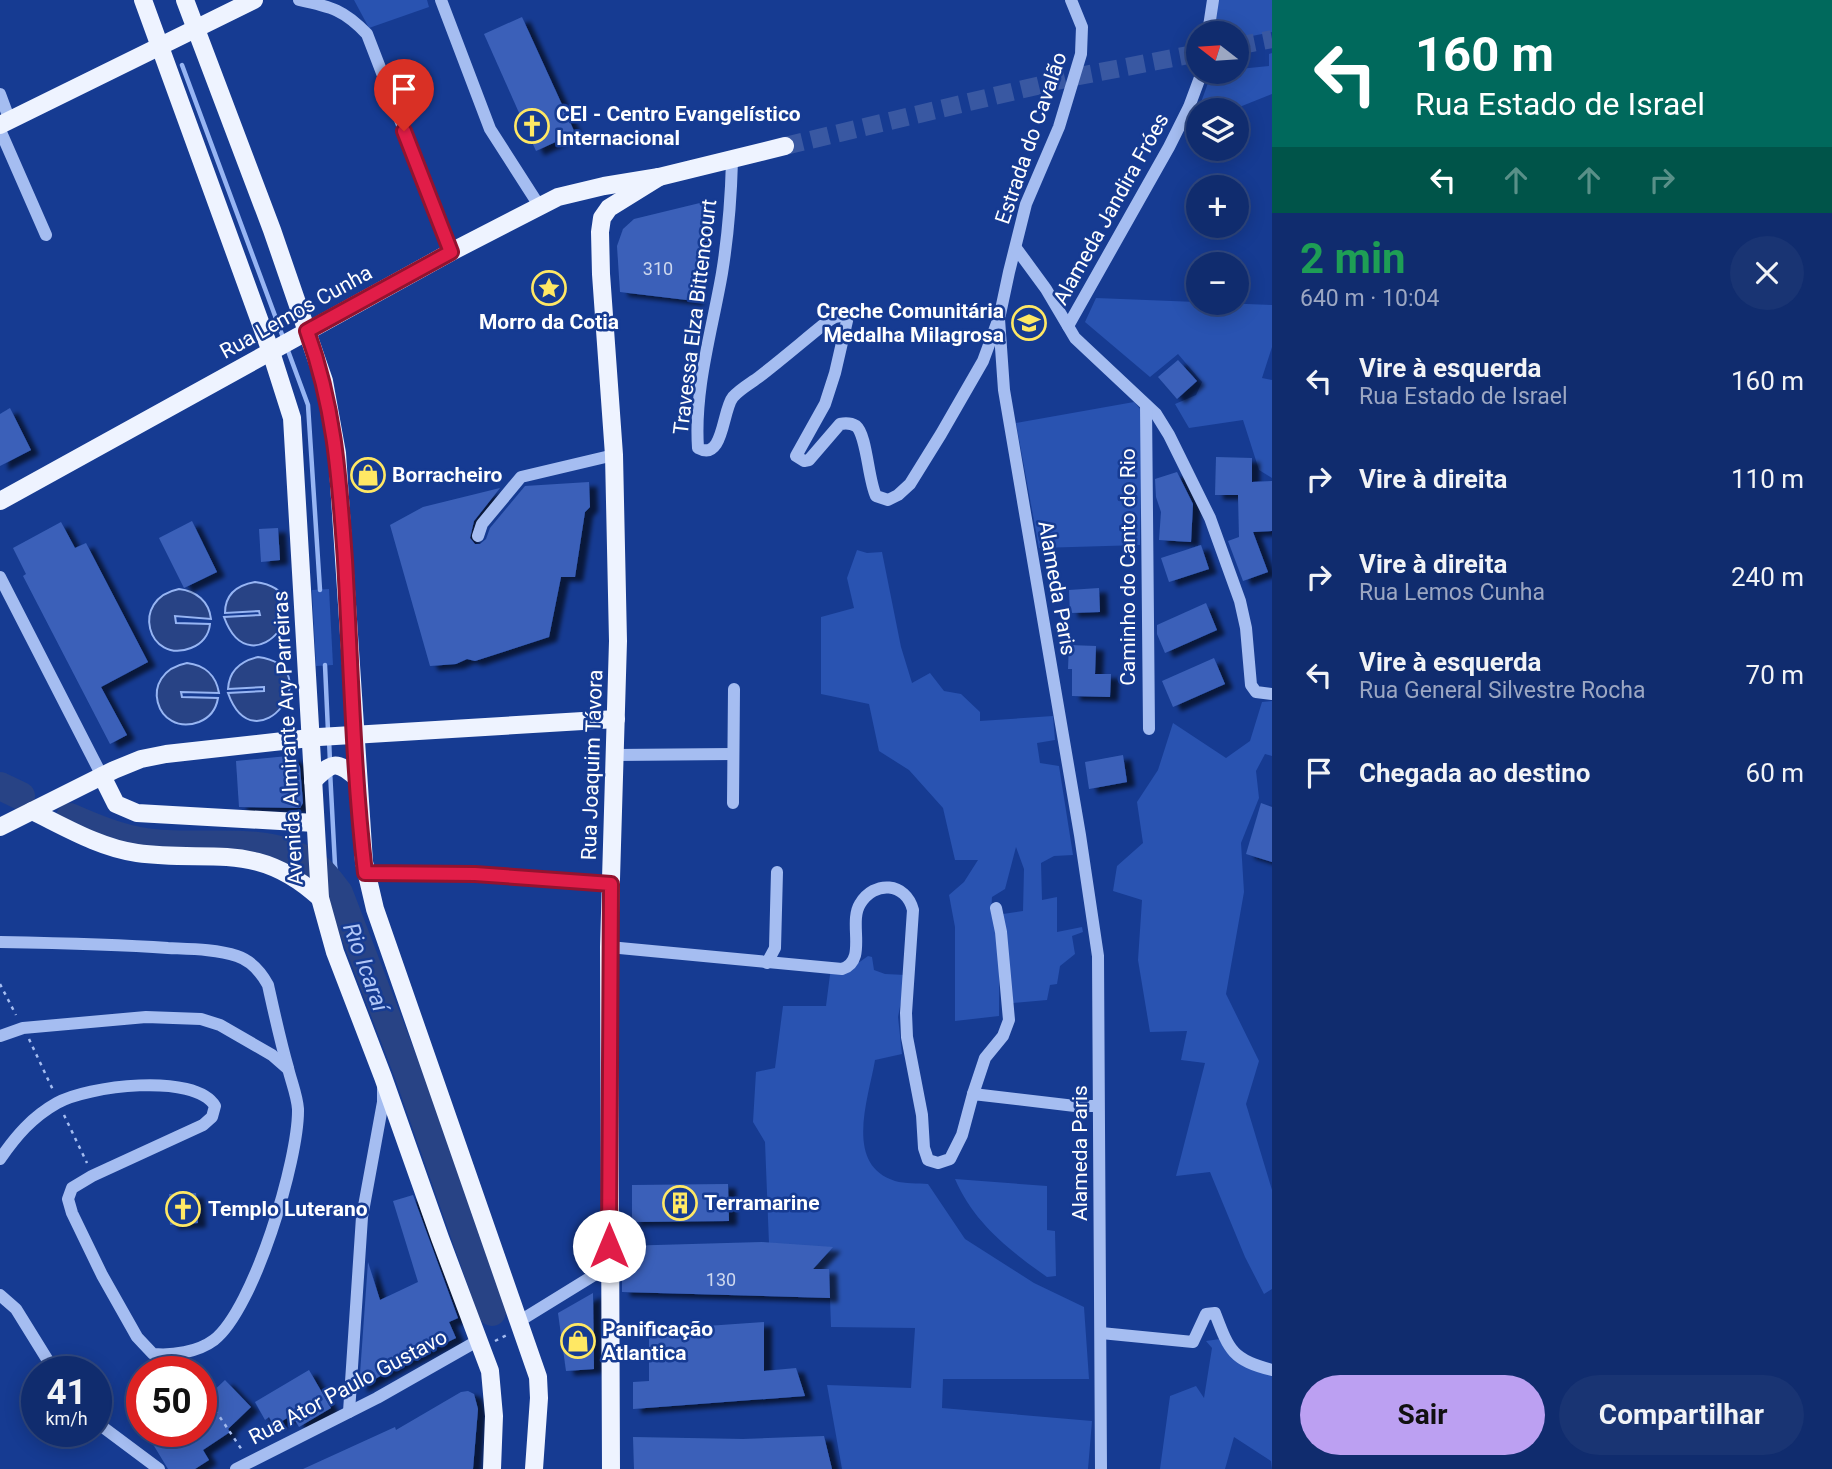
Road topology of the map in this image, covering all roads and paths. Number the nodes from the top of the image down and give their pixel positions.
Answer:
1 (143, 0) edge
2 (185, 0) edge
3 (254, 0) edge
4 (299, 0) edge
5 (440, 0) edge
6 (1071, 0) edge
7 (1213, 0) edge
8 (1210, 21) edge
9 (196, 29) junction
10 (160, 48) junction
11 (1198, 84) edge
12 (0, 94) edge
13 (3, 125) edge
14 (785, 146) tunnel mouth
15 (732, 161) junction
16 (659, 177) junction
17 (540, 207) junction
18 (46, 234) dead end
19 (1016, 248) junction
20 (451, 252) junction
21 (999, 319) junction
22 (1068, 326) junction
23 (289, 341) junction
24 (1146, 405) junction
25 (614, 455) junction
26 (0, 501) edge
27 (478, 536) dead end
28 (0, 577) edge
29 (734, 689) dead end
30 (1272, 694) edge
31 (615, 719) junction
32 (1149, 729) dead end
33 (352, 735) junction
34 (315, 738) junction
35 (733, 754) junction
36 (615, 755) junction
37 (350, 772) junction
38 (102, 776) junction
39 (319, 776) junction
40 (733, 803) dead end
41 (32, 811) junction
42 (315, 823) junction
43 (0, 827) edge
44 (777, 872) dead end
45 (365, 873) junction
46 (611, 884) junction
47 (320, 898) junction
48 (996, 908) dead end
49 (0, 942) edge
50 (609, 947) junction
51 (768, 963) junction
52 (0, 984) edge
53 (23, 1028) junction
54 (0, 1036) edge
55 (288, 1069) junction
56 (383, 1077) junction
57 (973, 1094) junction
58 (58, 1102) junction
59 (1098, 1107) junction
60 (0, 1159) edge
61 (92, 1176) junction
62 (609, 1266) junction
63 (0, 1295) edge
64 (514, 1327) junction
65 (1101, 1333) junction
66 (485, 1342) junction
67 (45, 1356) edge
68 (1272, 1370) edge
69 (349, 1412) junction
70 (217, 1413) edge
71 (112, 1434) edge
72 (250, 1461) junction
73 (159, 1469) edge
74 (236, 1469) edge
75 (492, 1469) edge
76 (534, 1469) edge
77 (611, 1469) edge
78 (1101, 1469) edge

1 - 10 main road, Avenida Almirante Ary Parreiras
2 - 9 main road, Avenida Almirante Ary Parreiras
3 - 9 main road
4 - 20 street
5 - 17 street
6 - 19 street, Estrada do Cavalão
7 - 8 street
9 - 10 main road
9 - 23 main road, Avenida Almirante Ary Parreiras
10 - 13 main road
10 - 23 main road, Avenida Almirante Ary Parreiras
11 - 22 street, Alameda Jandira Fróes
12 - 13 street
13 - 18 street
14 - 15 main road, Rua Lemos Cunha
15 - 16 main road, Rua Lemos Cunha
15 - 21 street, Travessa Elza Bittencourt
16 - 17 main road, Rua Lemos Cunha
16 - 25 main road, Rua Joaquim Távora
17 - 20 main road, Rua Lemos Cunha
19 - 21 street, Alameda Paris
19 - 22 street
20 - 23 main road, Rua Lemos Cunha
21 - 59 street, Alameda Paris
22 - 24 street
23 - 26 main road, Rua Lemos Cunha
23 - 33 main road, Avenida Almirante Ary Parreiras
23 - 34 main road, Avenida Almirante Ary Parreiras
24 - 30 street
24 - 32 street, Caminho do Canto do Rio
25 - 27 street
25 - 31 main road, Rua Joaquim Távora
28 - 38 street
29 - 35 street
31 - 33 main road
31 - 36 main road, Rua Joaquim Távora
33 - 34 main road
33 - 37 main road, Avenida Almirante Ary Parreiras
34 - 38 main road
34 - 39 main road, Avenida Almirante Ary Parreiras
35 - 36 street
35 - 40 street
36 - 46 main road, Rua Joaquim Távora
37 - 39 main road
37 - 45 main road, Avenida Almirante Ary Parreiras
38 - 41 main road
38 - 42 main road
39 - 42 main road, Avenida Almirante Ary Parreiras
41 - 43 main road
41 - 47 main road
42 - 47 main road, Avenida Almirante Ary Parreiras
44 - 51 street
45 - 46 street
45 - 64 main road, Avenida Almirante Ary Parreiras
46 - 50 main road, Rua Joaquim Távora
47 - 56 main road, Avenida Almirante Ary Parreiras
48 - 57 street
49 - 55 street
50 - 51 street
50 - 62 main road, Rua Joaquim Távora
51 - 57 street
52 - 53 path
53 - 54 street
53 - 55 street
53 - 58 path
55 - 61 street
56 - 66 main road, Avenida Almirante Ary Parreiras
56 - 69 street
57 - 59 street
58 - 60 street
58 - 61 path
58 - 61 street
59 - 65 street, Alameda Paris
62 - 64 street
62 - 77 main road, Rua Joaquim Távora
63 - 67 street
64 - 66 path
64 - 76 main road, Avenida Almirante Ary Parreiras
65 - 68 street
65 - 78 street, Alameda Paris
66 - 69 street, Rua Ator Paulo Gustavo
66 - 75 main road, Avenida Almirante Ary Parreiras
69 - 72 street, Rua Ator Paulo Gustavo
70 - 72 path
71 - 73 street
72 - 74 street, Rua Ator Paulo Gustavo

